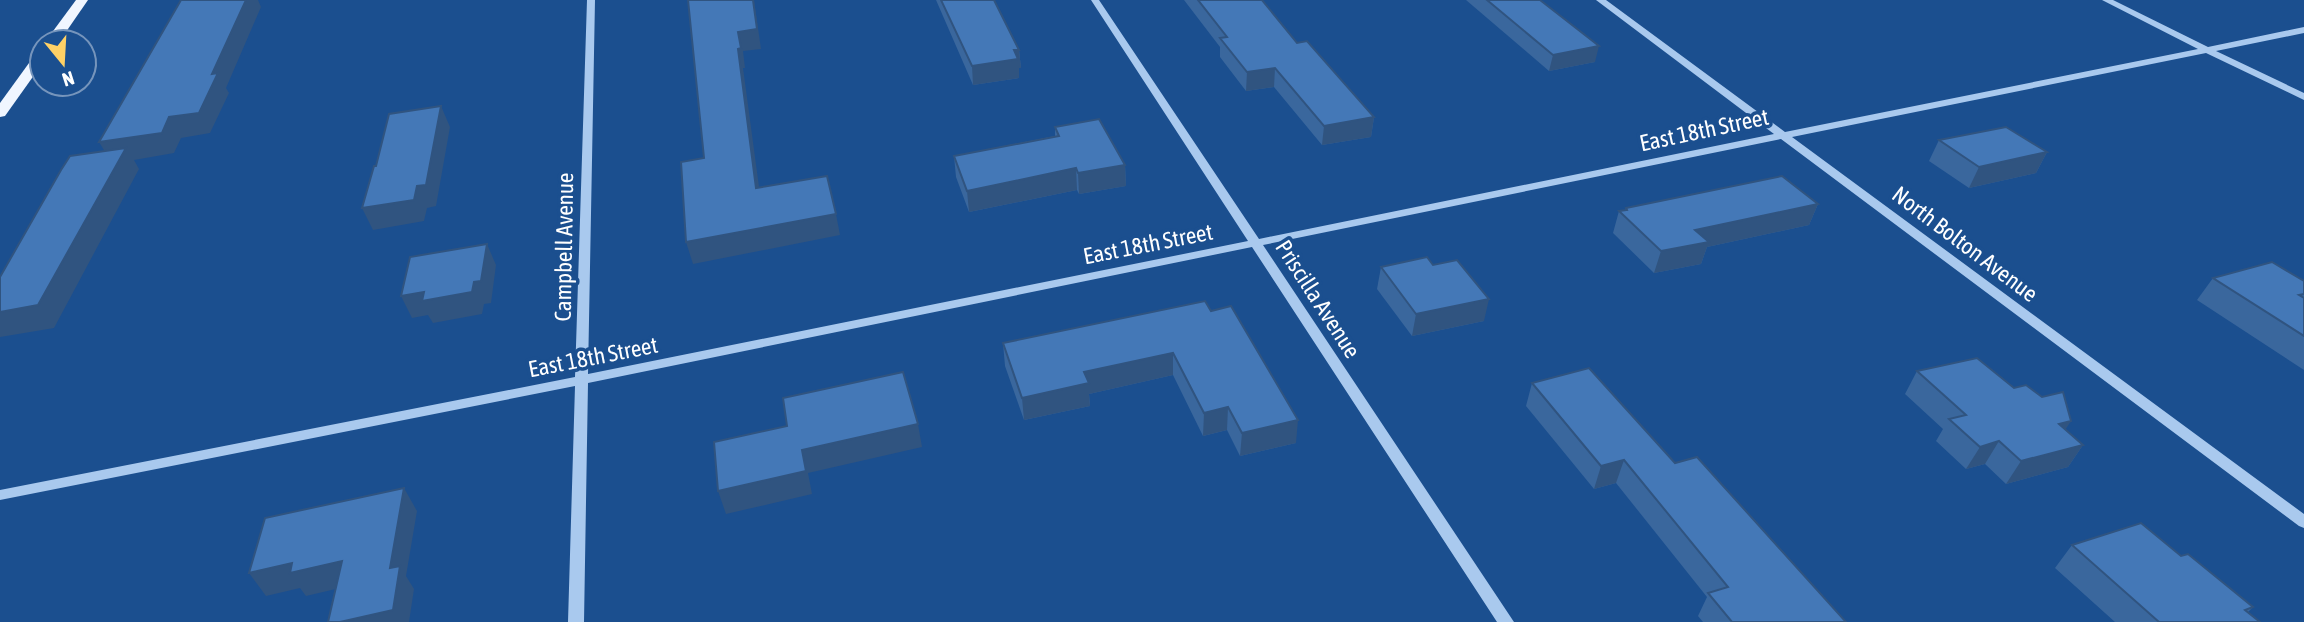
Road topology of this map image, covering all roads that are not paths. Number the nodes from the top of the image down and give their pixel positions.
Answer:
1 (82, 0) edge
2 (591, 0) edge
3 (1095, 0) edge
4 (1600, 0) edge
5 (2106, 0) edge
6 (62, 28) edge
7 (2304, 30) edge
8 (2206, 49) junction
9 (28, 74) edge
10 (2304, 97) edge
11 (0, 113) edge
12 (1782, 135) junction
13 (1256, 244) junction
14 (582, 380) junction
15 (0, 495) edge
16 (2304, 522) edge
17 (576, 622) edge
18 (1506, 622) edge

1 - 6 main road
2 - 14 street, Campbell Avenue
3 - 13 street, Priscilla Avenue
4 - 12 street, North Bolton Avenue
5 - 8 street
7 - 8 street, East 18th Street
8 - 10 street
8 - 12 street, East 18th Street
9 - 11 main road
12 - 13 street, East 18th Street
12 - 16 street, North Bolton Avenue
13 - 14 street, East 18th Street
13 - 18 street, Priscilla Avenue
14 - 15 street, East 18th Street
14 - 17 street, Campbell Avenue

